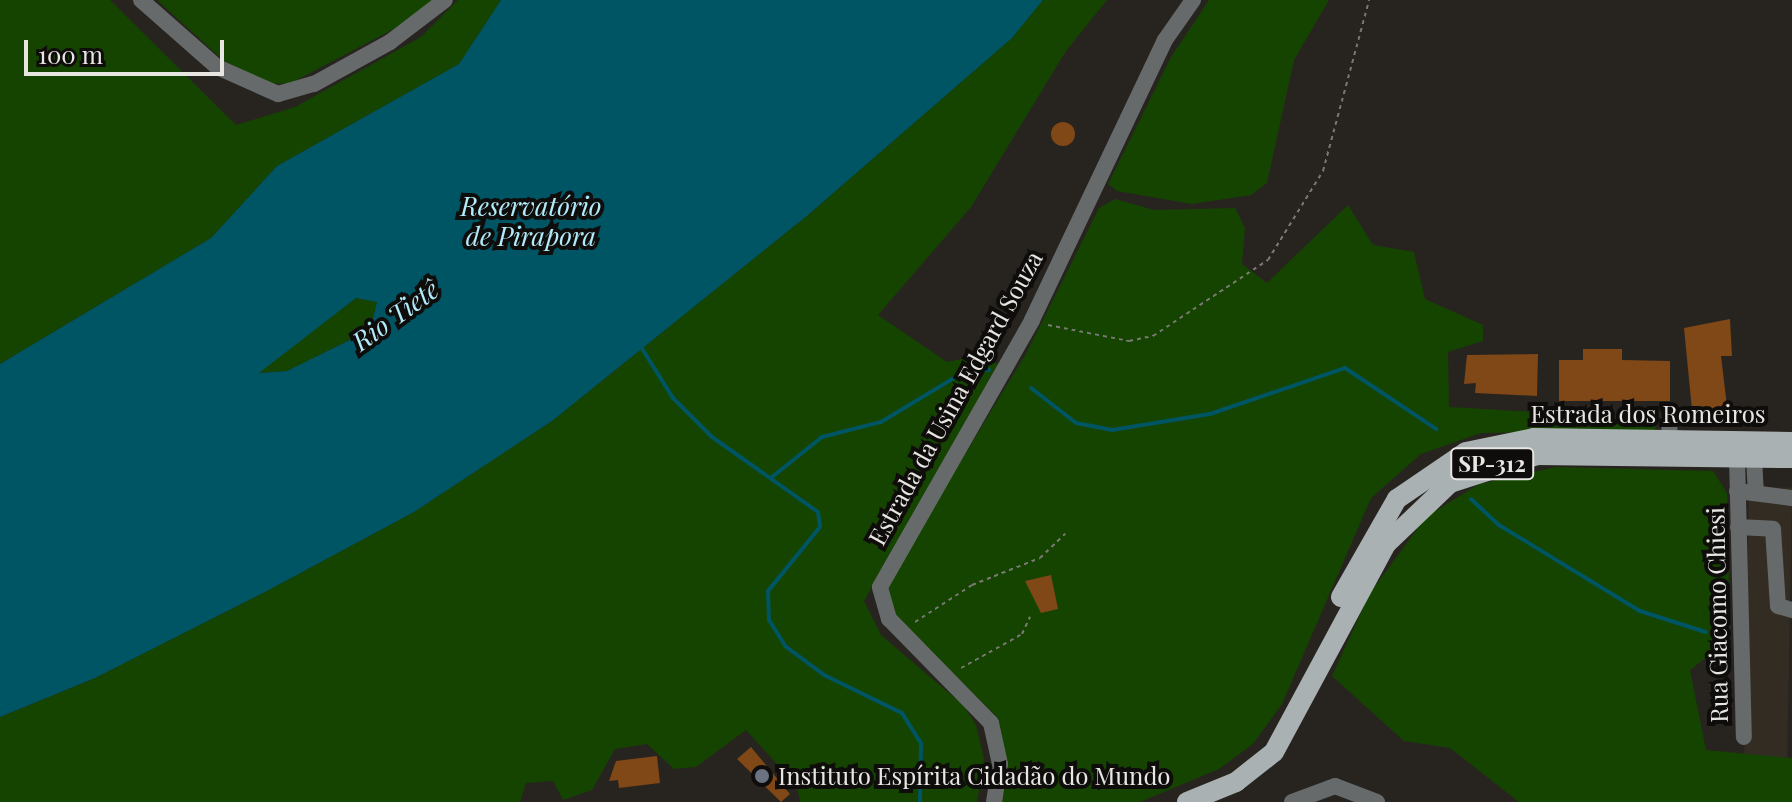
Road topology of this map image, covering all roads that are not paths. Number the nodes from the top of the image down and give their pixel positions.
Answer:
1 (141, 0) edge
2 (445, 0) edge
3 (1193, 0) edge
4 (1669, 416) dead end
5 (1670, 439) junction
6 (1792, 442) edge
7 (1745, 457) junction
8 (1792, 458) edge
9 (1737, 491) junction
10 (1756, 491) junction
11 (1792, 498) edge
12 (1738, 527) junction
13 (1792, 610) edge
14 (1308, 691) junction
15 (1744, 737) dead end
16 (994, 802) edge
17 (1187, 802) edge
18 (1292, 802) edge
19 (1377, 802) edge

1 - 2 lane
3 - 16 lane, Estrada da Usina Edgard Souza
4 - 5 lane
5 - 6 main road, Estrada dos Romeiros / SP-312
5 - 14 main road, Estrada dos Romeiros / SP-312
7 - 8 main road, Estrada dos Romeiros / SP-312
7 - 9 lane, Rua Giacomo Chiesi
7 - 10 lane
7 - 14 main road, Estrada dos Romeiros / SP-312
9 - 10 lane, Rua Giacomo Chiesi
9 - 12 lane, Rua Giacomo Chiesi
10 - 11 lane, Rua Giacomo Chiesi
12 - 13 lane
12 - 15 lane, Rua Giacomo Chiesi
14 - 17 main road, Estrada dos Romeiros / SP-312
18 - 19 lane

